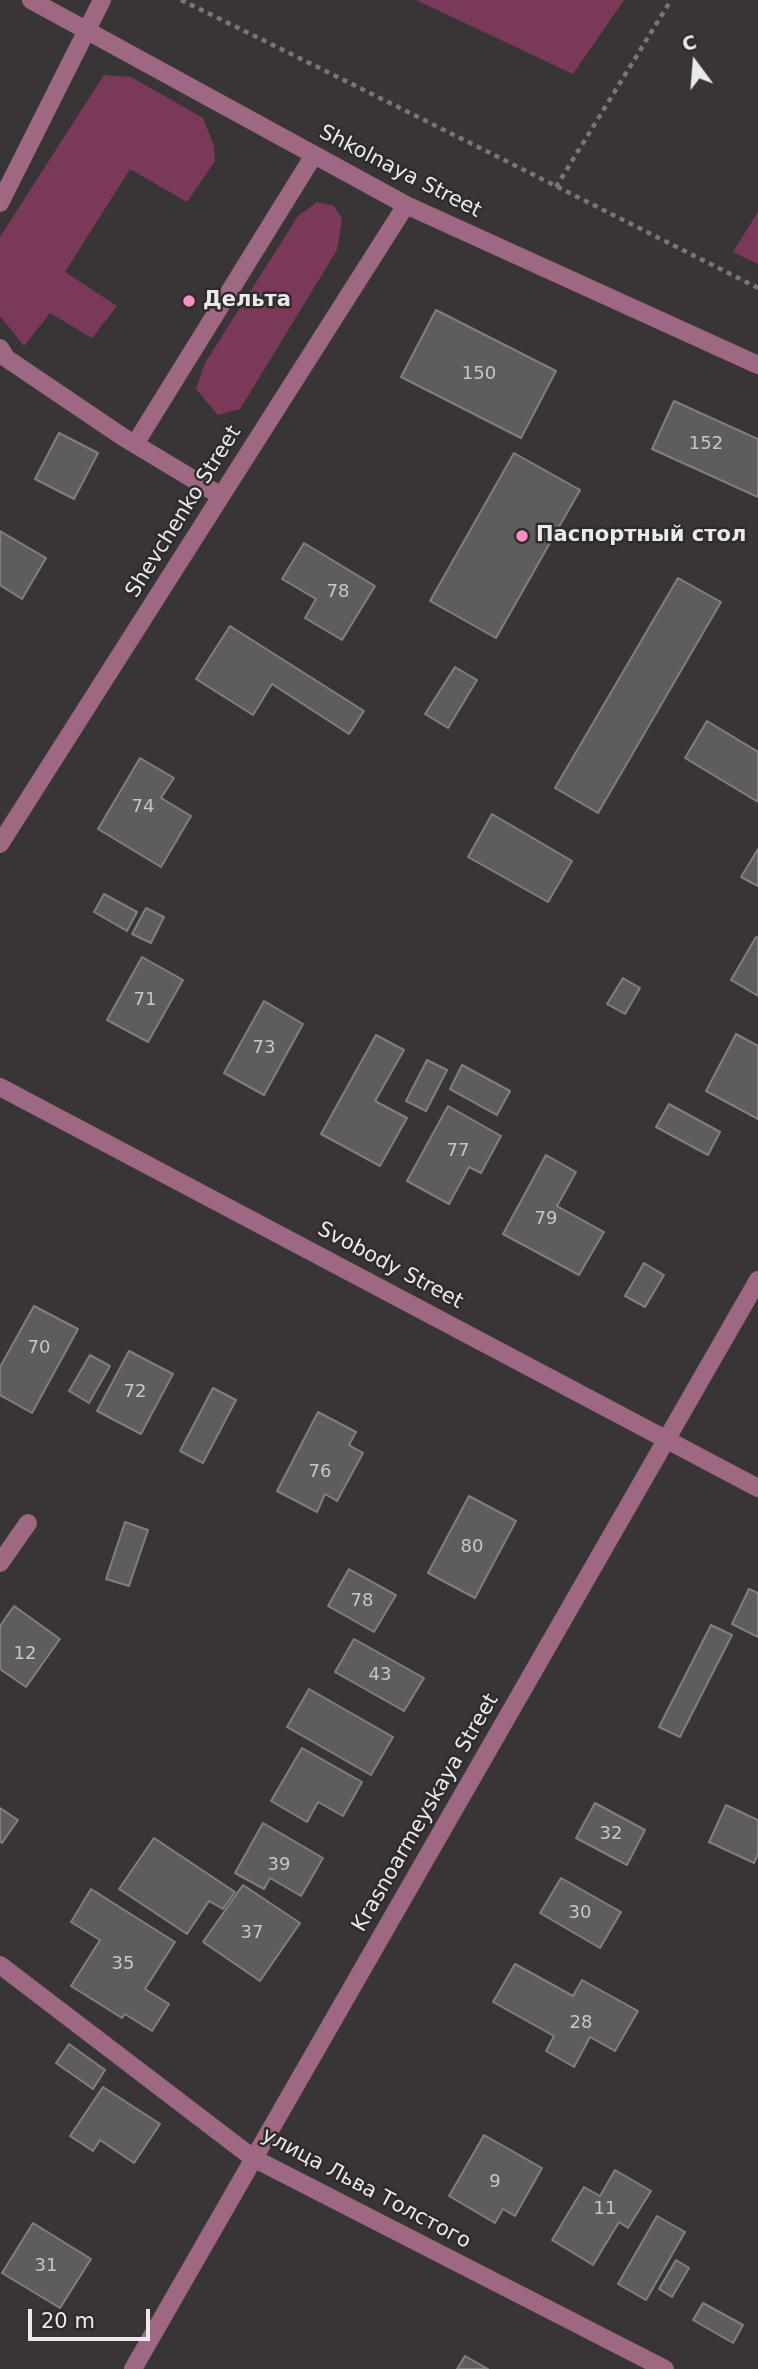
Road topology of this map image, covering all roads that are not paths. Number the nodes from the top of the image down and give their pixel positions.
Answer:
1 (31, 0) edge
2 (102, 0) edge
3 (87, 31) junction
4 (314, 155) junction
5 (0, 203) edge
6 (406, 205) junction
7 (2, 356) edge
8 (758, 365) edge
9 (135, 444) junction
10 (221, 496) junction
11 (0, 844) edge
12 (0, 1087) edge
13 (758, 1280) edge
14 (669, 1440) junction
15 (758, 1488) edge
16 (28, 1523) dead end
17 (0, 1563) edge
18 (0, 1965) edge
19 (253, 2158) junction
20 (133, 2369) edge
21 (665, 2369) edge

1 - 3 street, Shkolnaya Street
2 - 3 street
3 - 4 street, Shkolnaya Street
3 - 5 street
4 - 6 street, Shkolnaya Street
4 - 9 street
6 - 8 street, Shkolnaya Street
6 - 10 street, Shevchenko Street
7 - 9 street
9 - 10 street
10 - 11 street, Shevchenko Street
12 - 14 street, Svobody Street
13 - 14 street, Krasnoarmeyskaya Street
14 - 15 street, Svobody Street
14 - 19 street, Krasnoarmeyskaya Street
16 - 17 street
18 - 19 street, улица Льва Толстого
19 - 20 street, Krasnoarmeyskaya Street
19 - 21 street, улица Льва Толстого

